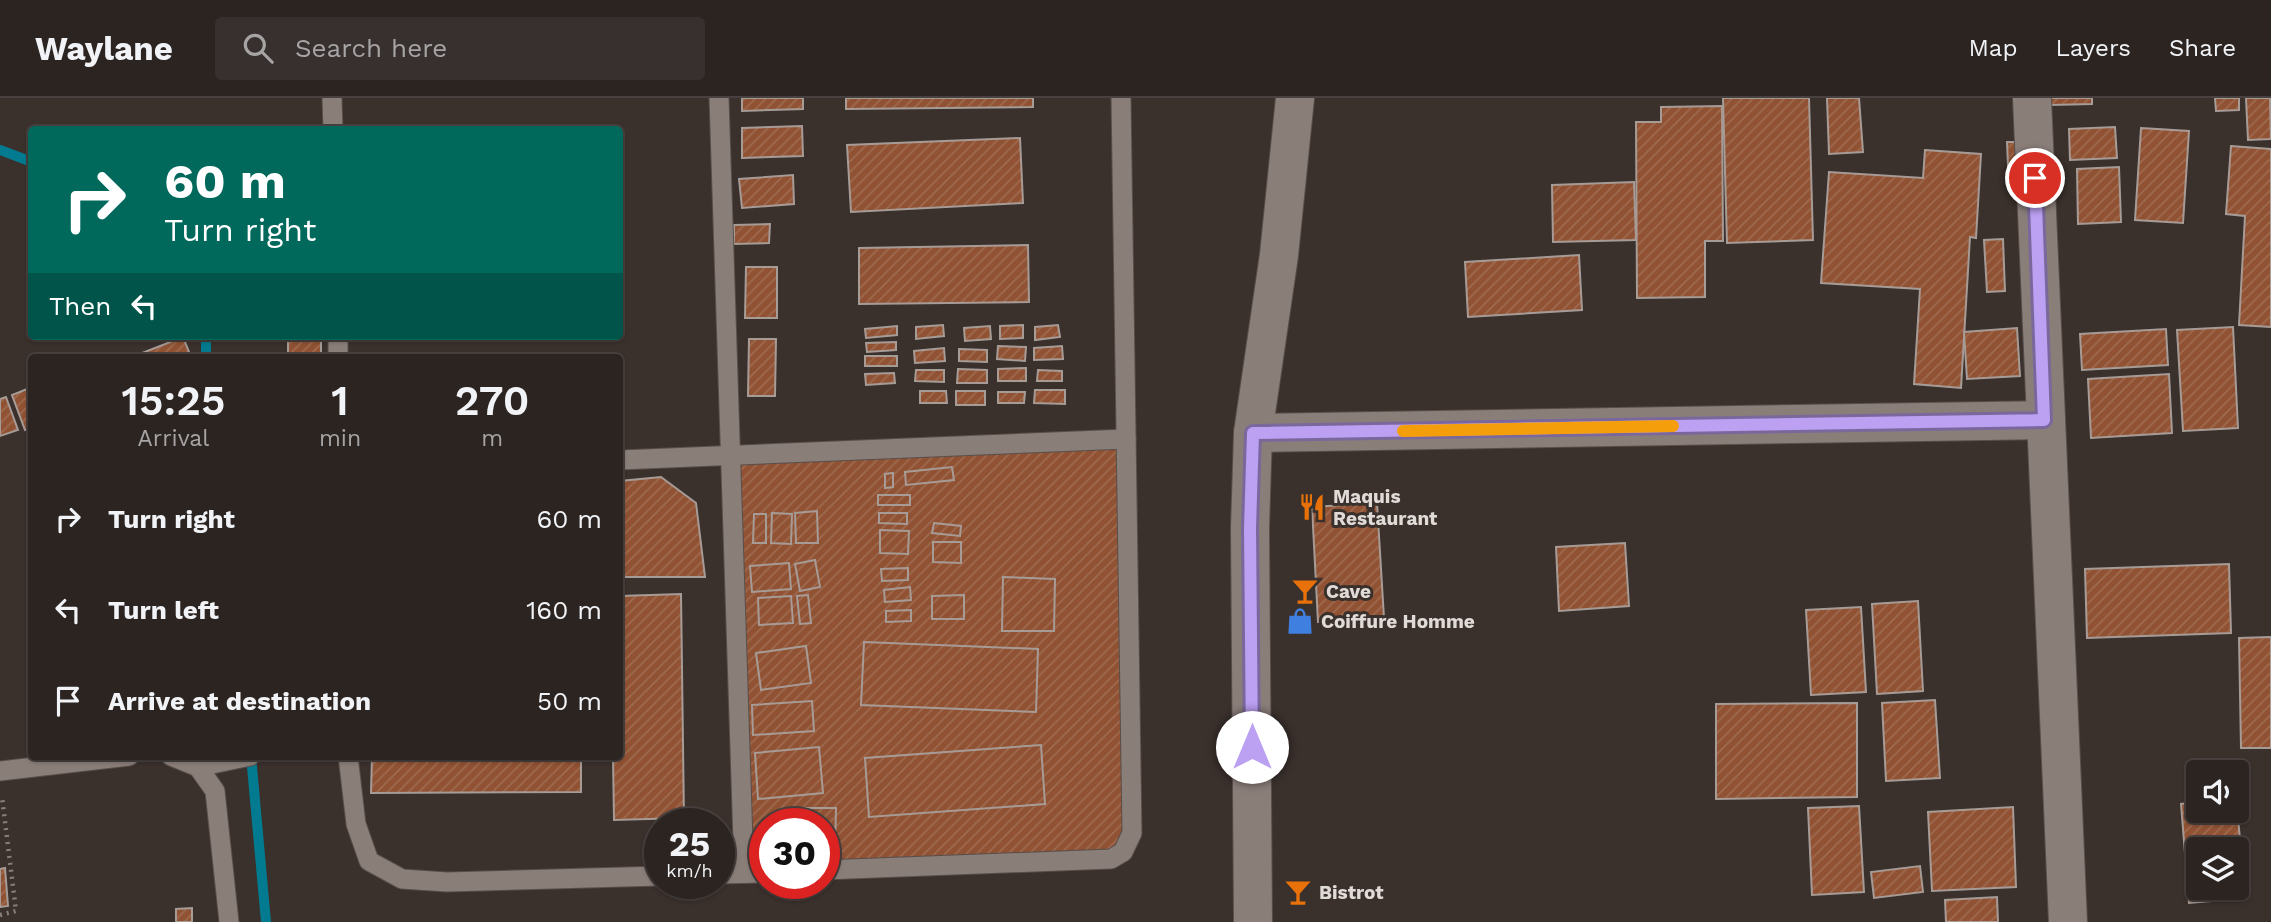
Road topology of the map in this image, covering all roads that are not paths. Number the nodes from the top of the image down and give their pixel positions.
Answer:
1 (332, 98) edge
2 (719, 98) edge
3 (1121, 98) edge
4 (1295, 98) edge
5 (2032, 98) edge
6 (333, 126) edge
7 (2044, 420) junction
8 (1253, 433) junction
9 (1126, 439) junction
10 (730, 454) junction
11 (623, 460) edge
12 (95, 760) edge
13 (181, 760) edge
14 (231, 760) edge
15 (348, 760) edge
16 (198, 767) junction
17 (0, 771) edge
18 (840, 869) edge
19 (735, 873) edge
20 (744, 873) junction
21 (749, 873) edge
22 (644, 876) edge
23 (229, 922) edge
24 (1253, 922) edge
25 (2068, 922) edge

1 - 6 lane
2 - 10 lane
3 - 9 lane
4 - 8 street
5 - 7 street
7 - 8 street
7 - 25 street
8 - 24 street
9 - 10 lane
9 - 18 lane
10 - 11 lane
10 - 20 lane
12 - 17 lane
13 - 16 lane
14 - 16 lane
15 - 22 lane
16 - 23 lane
19 - 20 lane
20 - 21 lane

